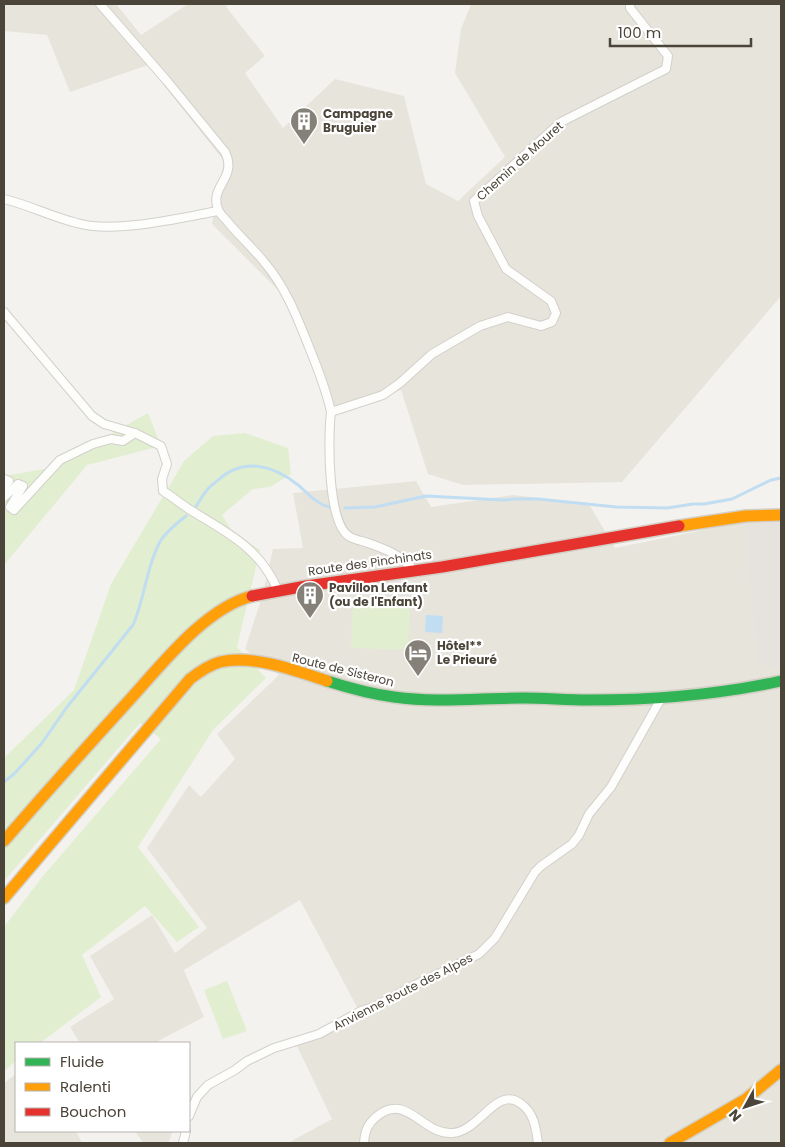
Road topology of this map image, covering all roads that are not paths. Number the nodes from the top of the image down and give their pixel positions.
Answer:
1 (100, 4) edge
2 (630, 4) edge
3 (4, 199) edge
4 (218, 211) junction
5 (4, 312) edge
6 (331, 412) junction
7 (135, 434) junction
8 (4, 479) edge
9 (4, 487) edge
10 (4, 497) edge
11 (781, 515) edge
12 (414, 570) junction
13 (278, 591) junction
14 (781, 681) edge
15 (662, 698) junction
16 (4, 841) edge
17 (4, 898) edge
18 (781, 1070) edge
19 (781, 1074) edge
20 (770, 1080) junction
21 (190, 1114) edge
22 (364, 1143) edge
23 (538, 1143) edge
24 (670, 1143) edge

1 - 4 street
2 - 6 street, Chemin de Mouret
3 - 4 street
4 - 6 street
5 - 7 street
6 - 12 street
7 - 10 street
7 - 13 street
8 - 9 street
11 - 12 main road, Route des Pinchinats
12 - 13 main road, Route des Pinchinats
13 - 16 main road, Route des Pinchinats
14 - 15 main road, Route de Sisteron
15 - 17 main road, Route de Sisteron
15 - 21 street, Anvienne Route des Alpes
18 - 20 main road
19 - 20 main road
20 - 24 main road
22 - 23 street

